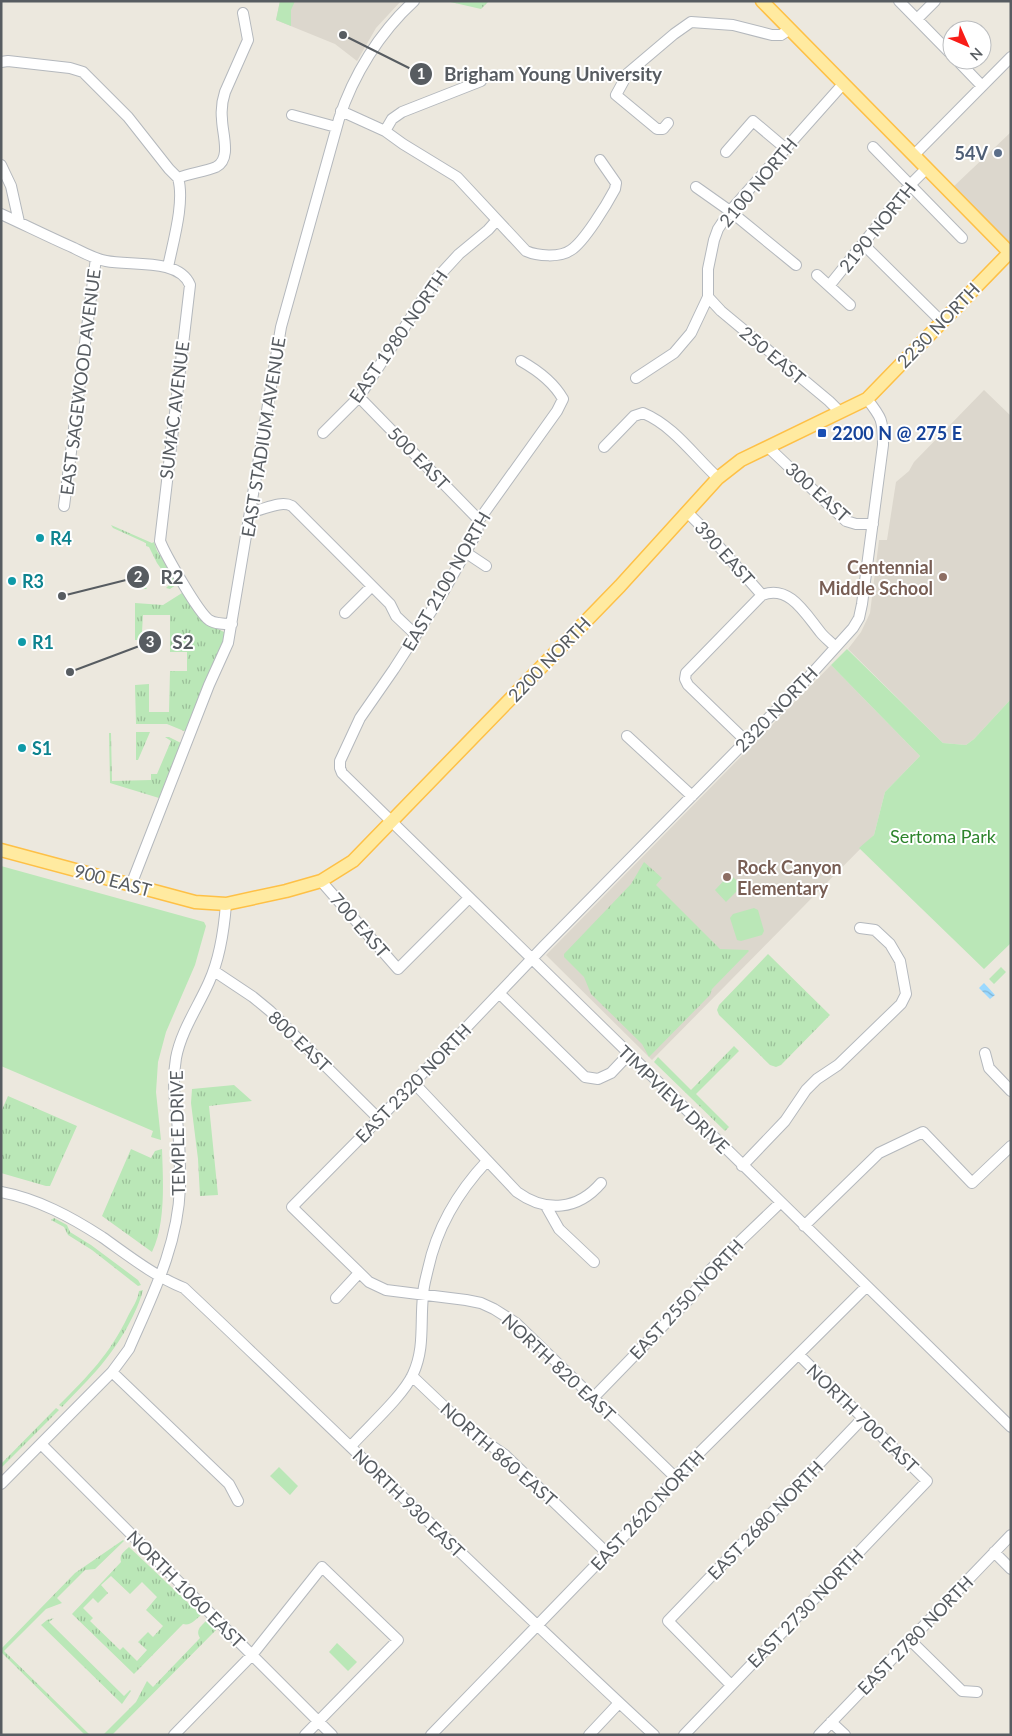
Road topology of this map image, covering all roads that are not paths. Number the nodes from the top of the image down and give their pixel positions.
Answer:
1 (414, 1) edge
2 (762, 1) edge
3 (899, 1) edge
4 (935, 1) edge
5 (243, 13) dead end
6 (917, 19) junction
7 (790, 29) junction
8 (942, 45) edge
9 (1011, 57) edge
10 (1, 62) edge
11 (967, 70) edge
12 (481, 81) dead end
13 (843, 84) junction
14 (982, 86) junction
15 (341, 111) junction
16 (292, 115) dead end
17 (668, 123) dead end
18 (336, 127) junction
19 (385, 131) junction
20 (873, 147) dead end
21 (785, 148) junction
22 (726, 152) dead end
23 (914, 155) junction
24 (600, 160) dead end
25 (1, 166) edge
26 (926, 168) junction
27 (178, 178) junction
28 (910, 185) junction
29 (696, 187) dead end
30 (730, 211) junction
31 (1, 214) edge
32 (496, 221) junction
33 (19, 222) junction
34 (962, 238) dead end
35 (863, 244) junction
36 (1010, 252) edge
37 (96, 258) junction
38 (796, 264) dead end
39 (168, 267) junction
40 (817, 275) dead end
41 (829, 286) junction
42 (708, 297) junction
43 (850, 305) dead end
44 (941, 321) junction
45 (521, 361) dead end
46 (636, 378) dead end
47 (359, 397) junction
48 (867, 399) junction
49 (840, 412) junction
50 (323, 433) dead end
51 (604, 447) dead end
52 (768, 447) junction
53 (718, 478) junction
54 (64, 506) dead end
55 (251, 512) junction
56 (687, 512) junction
57 (479, 520) junction
58 (873, 524) junction
59 (465, 552) junction
60 (486, 566) dead end
61 (372, 586) junction
62 (762, 595) junction
63 (345, 613) dead end
64 (232, 624) junction
65 (416, 634) junction
66 (835, 647) junction
67 (627, 736) dead end
68 (746, 741) junction
69 (340, 768) joint
70 (692, 796) junction
71 (391, 821) junction
72 (1, 850) edge
73 (321, 881) junction
74 (131, 884) junction
75 (469, 898) junction
76 (226, 904) junction
77 (860, 928) dead end
78 (532, 959) junction
79 (214, 971) junction
80 (499, 993) junction
81 (985, 1053) dead end
82 (629, 1054) junction
83 (414, 1083) junction
84 (1011, 1091) edge
85 (379, 1119) junction
86 (1011, 1146) edge
87 (487, 1161) junction
88 (742, 1166) junction
89 (601, 1183) dead end
90 (1, 1192) edge
91 (780, 1203) junction
92 (292, 1206) joint
93 (546, 1206) junction
94 (804, 1226) junction
95 (594, 1262) dead end
96 (359, 1272) junction
97 (160, 1278) junction
98 (866, 1286) junction
99 (422, 1296) junction
100 (336, 1298) dead end
101 (798, 1355) junction
102 (112, 1372) junction
103 (412, 1376) junction
104 (594, 1397) junction
105 (863, 1418) junction
106 (1011, 1427) edge
107 (41, 1444) junction
108 (350, 1446) junction
109 (675, 1477) junction
110 (927, 1481) joint
111 (1, 1484) edge
112 (238, 1501) dead end
113 (1011, 1535) edge
114 (994, 1552) junction
115 (607, 1553) junction
116 (1011, 1569) edge
117 (537, 1626) junction
118 (910, 1640) junction
119 (252, 1655) junction
120 (731, 1685) junction
121 (977, 1692) dead end
122 (619, 1703) junction
123 (318, 1721) junction
124 (831, 1722) junction
125 (174, 1735) edge
126 (305, 1735) edge
127 (332, 1735) edge
128 (431, 1735) edge
129 (589, 1735) edge
130 (654, 1735) edge
131 (684, 1735) edge
132 (819, 1735) edge
133 (845, 1735) edge

1 - 15 street, EAST STADIUM AVENUE
2 - 7 main road
3 - 6 street
4 - 6 street
5 - 27 street
6 - 8 street
7 - 13 main road
7 - 17 street
9 - 14 street
10 - 27 street
11 - 14 street
12 - 19 street
13 - 21 street, 2100 NORTH
13 - 23 main road
14 - 23 street
15 - 18 street, EAST STADIUM AVENUE
15 - 19 street
16 - 18 street
18 - 55 street, EAST STADIUM AVENUE
19 - 32 street
20 - 28 street
21 - 22 street
21 - 30 street, 2100 NORTH
23 - 26 main road
24 - 32 street
25 - 33 street
26 - 28 street, 2190 NORTH
26 - 36 main road
27 - 39 street
28 - 34 street
28 - 35 street, 2190 NORTH
29 - 30 street
30 - 38 street
30 - 42 street, 2100 NORTH
31 - 33 street
32 - 47 street, EAST 1980 NORTH
33 - 37 street
35 - 41 street, 2190 NORTH
35 - 44 street
36 - 44 main road, 2230 NORTH
37 - 39 street
37 - 54 street, EAST SAGEWOOD AVENUE
39 - 64 street, SUMAC AVENUE
40 - 41 street
41 - 43 street
42 - 46 street
42 - 49 street, 250 EAST
44 - 48 main road, 2230 NORTH
45 - 57 street, EAST 2100 NORTH
47 - 50 street, EAST 1980 NORTH
47 - 57 street, 500 EAST
48 - 49 main road, 2200 NORTH
48 - 58 street, 2320 NORTH
49 - 52 main road, 2200 NORTH
51 - 53 street
52 - 53 main road, 2200 NORTH
52 - 58 street, 300 EAST
53 - 56 main road, 2200 NORTH
55 - 61 street
55 - 64 street, EAST STADIUM AVENUE
56 - 62 street, 390 EAST
56 - 71 main road, 2200 NORTH
57 - 59 street, EAST 2100 NORTH
58 - 66 street, 2320 NORTH
59 - 60 street
59 - 65 street, EAST 2100 NORTH
61 - 63 street
61 - 65 street
62 - 66 street
62 - 68 street
64 - 74 street, EAST STADIUM AVENUE
65 - 69 street, EAST 2100 NORTH
66 - 68 street, 2320 NORTH
67 - 70 street
68 - 70 street, 2320 NORTH
69 - 71 street, TIMPVIEW DRIVE
70 - 78 street, 2320 NORTH
71 - 73 main road, 2200 NORTH
71 - 75 street, TIMPVIEW DRIVE
72 - 74 main road, 900 EAST
73 - 75 street, 700 EAST
73 - 76 main road, 2200 NORTH
74 - 76 main road, 900 EAST
75 - 78 street, TIMPVIEW DRIVE
76 - 79 street, TEMPLE DRIVE
77 - 88 street
78 - 80 street, EAST 2320 NORTH
78 - 82 street, TIMPVIEW DRIVE
79 - 85 street, 800 EAST
79 - 97 street, TEMPLE DRIVE
80 - 82 street
80 - 83 street, EAST 2320 NORTH
81 - 84 street
82 - 88 street, TIMPVIEW DRIVE
83 - 85 street, EAST 2320 NORTH
83 - 87 street
85 - 92 street, EAST 2320 NORTH
86 - 94 street
87 - 93 street
87 - 99 street
88 - 91 street, TIMPVIEW DRIVE
89 - 93 street
90 - 97 street, NORTH 930 EAST
91 - 94 street, TIMPVIEW DRIVE
91 - 104 street, EAST 2550 NORTH
92 - 96 street, NORTH 820 EAST
93 - 95 street
94 - 98 street, TIMPVIEW DRIVE
96 - 99 street, NORTH 820 EAST
96 - 100 street
97 - 102 street, TEMPLE DRIVE
97 - 108 street, NORTH 930 EAST
98 - 101 street, EAST 2620 NORTH
98 - 106 street, TIMPVIEW DRIVE
99 - 103 street
99 - 104 street, NORTH 820 EAST
101 - 105 street, NORTH 700 EAST
101 - 109 street, EAST 2620 NORTH
102 - 107 street, TEMPLE DRIVE
102 - 112 street
103 - 108 street
103 - 115 street, NORTH 860 EAST
104 - 109 street, NORTH 820 EAST
105 - 110 street, NORTH 700 EAST
105 - 120 street, EAST 2680 NORTH
107 - 111 street, TEMPLE DRIVE
107 - 119 street, NORTH 1060 EAST
108 - 117 street, NORTH 930 EAST
109 - 115 street, EAST 2620 NORTH
110 - 120 street, EAST 2730 NORTH
113 - 114 street, EAST 2780 NORTH
114 - 116 street
114 - 118 street, EAST 2780 NORTH
115 - 117 street, EAST 2620 NORTH
117 - 122 street, NORTH 930 EAST
117 - 128 street, EAST 2620 NORTH
118 - 121 street
118 - 124 street, EAST 2780 NORTH
119 - 123 street, NORTH 1060 EAST
119 - 123 street
119 - 125 street
120 - 131 street, EAST 2730 NORTH
122 - 129 street
122 - 130 street, NORTH 930 EAST
123 - 126 street
123 - 127 street, NORTH 1060 EAST
124 - 132 street, EAST 2780 NORTH
124 - 133 street

